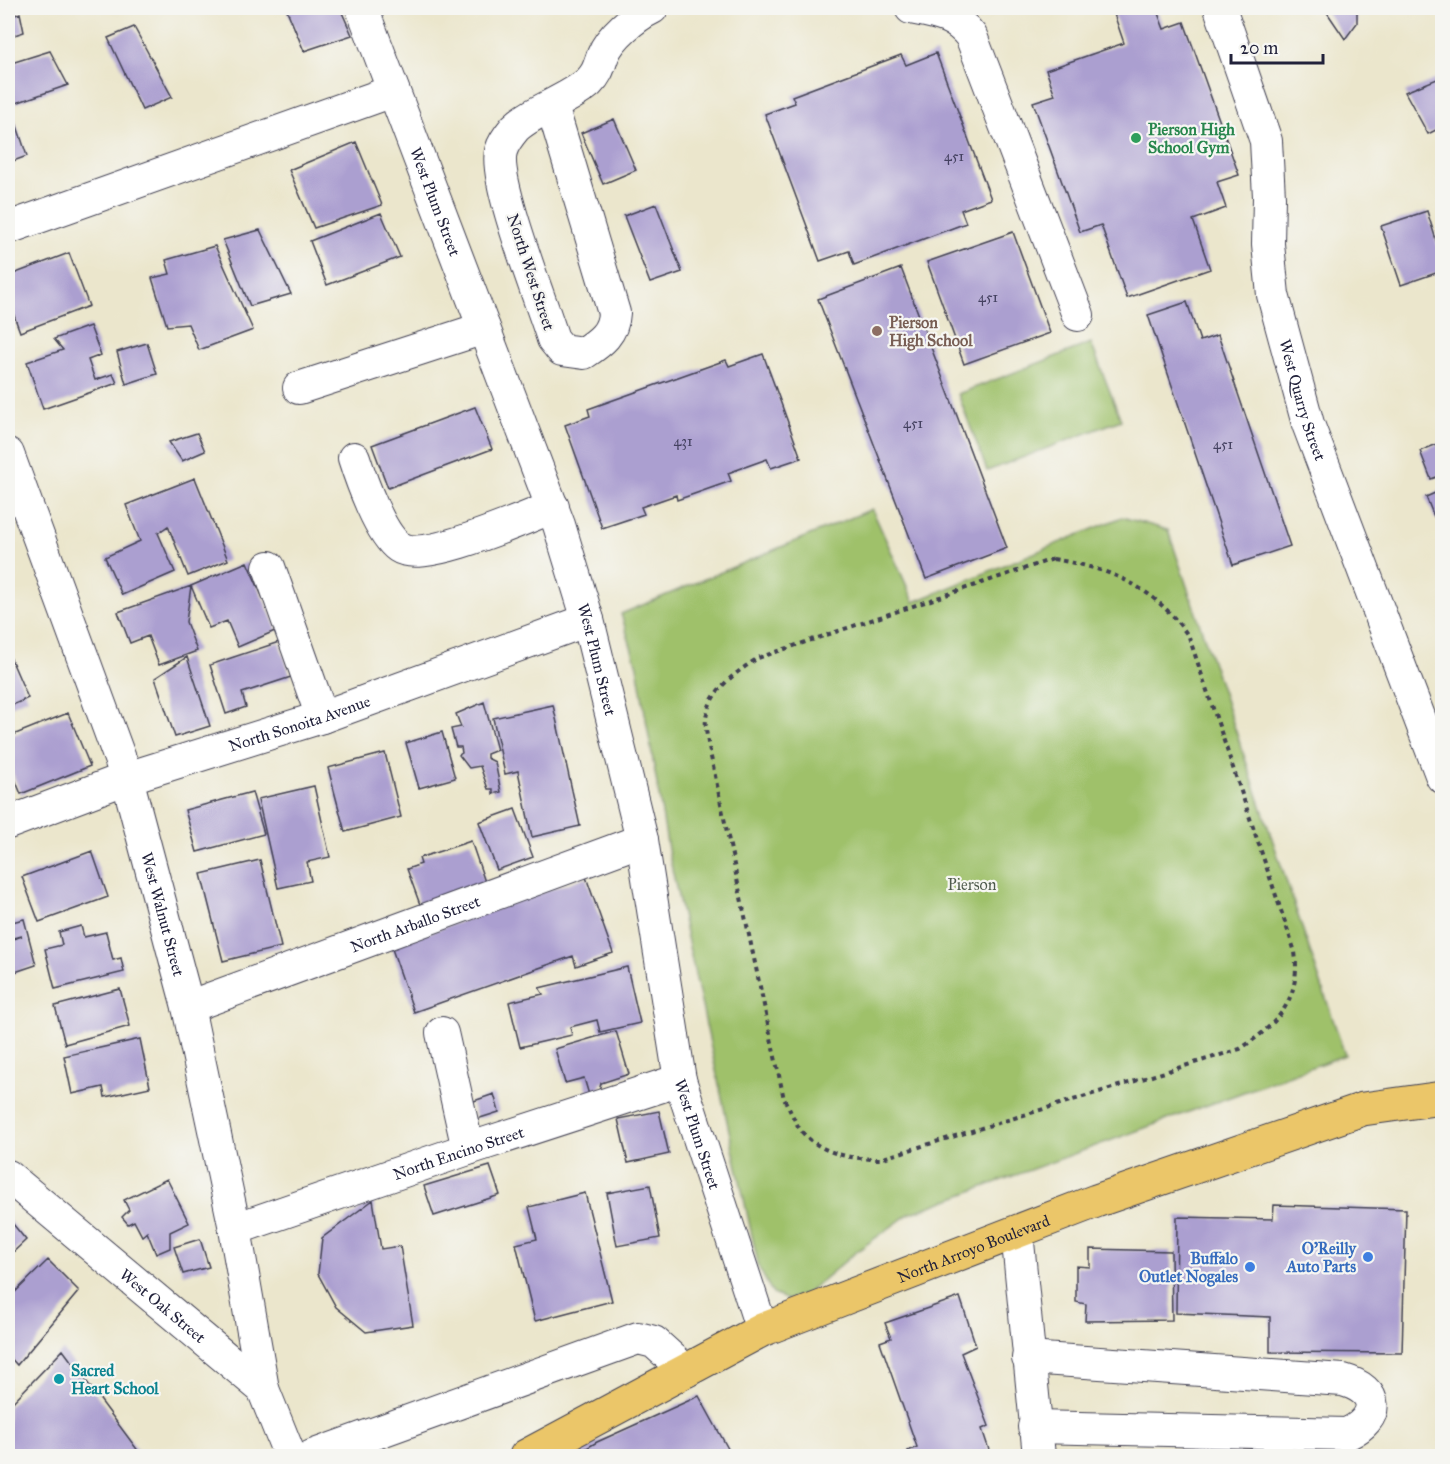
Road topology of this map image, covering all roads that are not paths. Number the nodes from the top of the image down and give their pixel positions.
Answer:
1 (362, 8) edge
2 (651, 8) edge
3 (911, 8) edge
4 (1220, 8) edge
5 (393, 91) junction
6 (552, 106) junction
7 (8, 228) edge
8 (1078, 315) dead end
9 (484, 327) junction
10 (299, 388) dead end
11 (8, 454) edge
12 (354, 458) dead end
13 (552, 507) junction
14 (268, 567) dead end
15 (588, 620) junction
16 (322, 717) junction
17 (1443, 777) edge
18 (127, 778) junction
19 (8, 823) edge
20 (642, 840) junction
21 (188, 1007) junction
22 (442, 1033) dead end
23 (680, 1080) junction
24 (1443, 1098) edge
25 (468, 1149) junction
26 (8, 1176) edge
27 (235, 1229) junction
28 (1017, 1232) junction
29 (762, 1330) junction
30 (1028, 1358) junction
31 (686, 1371) junction
32 (263, 1389) junction
33 (1036, 1442) edge
34 (290, 1456) edge
35 (312, 1456) edge
36 (526, 1456) edge

1 - 5 street, West Plum Street
2 - 6 street, North West Street
3 - 8 street
4 - 17 street, West Quarry Street
5 - 7 street
5 - 9 street, West Plum Street
6 - 6 street, North West Street
9 - 10 street
9 - 13 street, West Plum Street
11 - 18 street, West Walnut Street
12 - 13 street
13 - 15 street, West Plum Street
14 - 16 street
15 - 16 street, North Sonoita Avenue
15 - 20 street, West Plum Street
16 - 18 street, North Sonoita Avenue
18 - 19 street, North Sonoita Avenue
18 - 21 street, West Walnut Street
20 - 21 street, North Arballo Street
20 - 23 street, West Plum Street
21 - 27 street, West Walnut Street
22 - 25 street
23 - 25 street, North Encino Street
23 - 29 street, West Plum Street
24 - 28 main road, North Arroyo Boulevard
25 - 27 street, North Encino Street
26 - 32 street, West Oak Street
27 - 32 street, West Walnut Street
28 - 29 main road, North Arroyo Boulevard
28 - 30 street
29 - 31 main road, North Arroyo Boulevard
30 - 33 street
30 - 33 street
31 - 35 street
31 - 36 main road, North Arroyo Boulevard
32 - 34 street, West Oak Street

